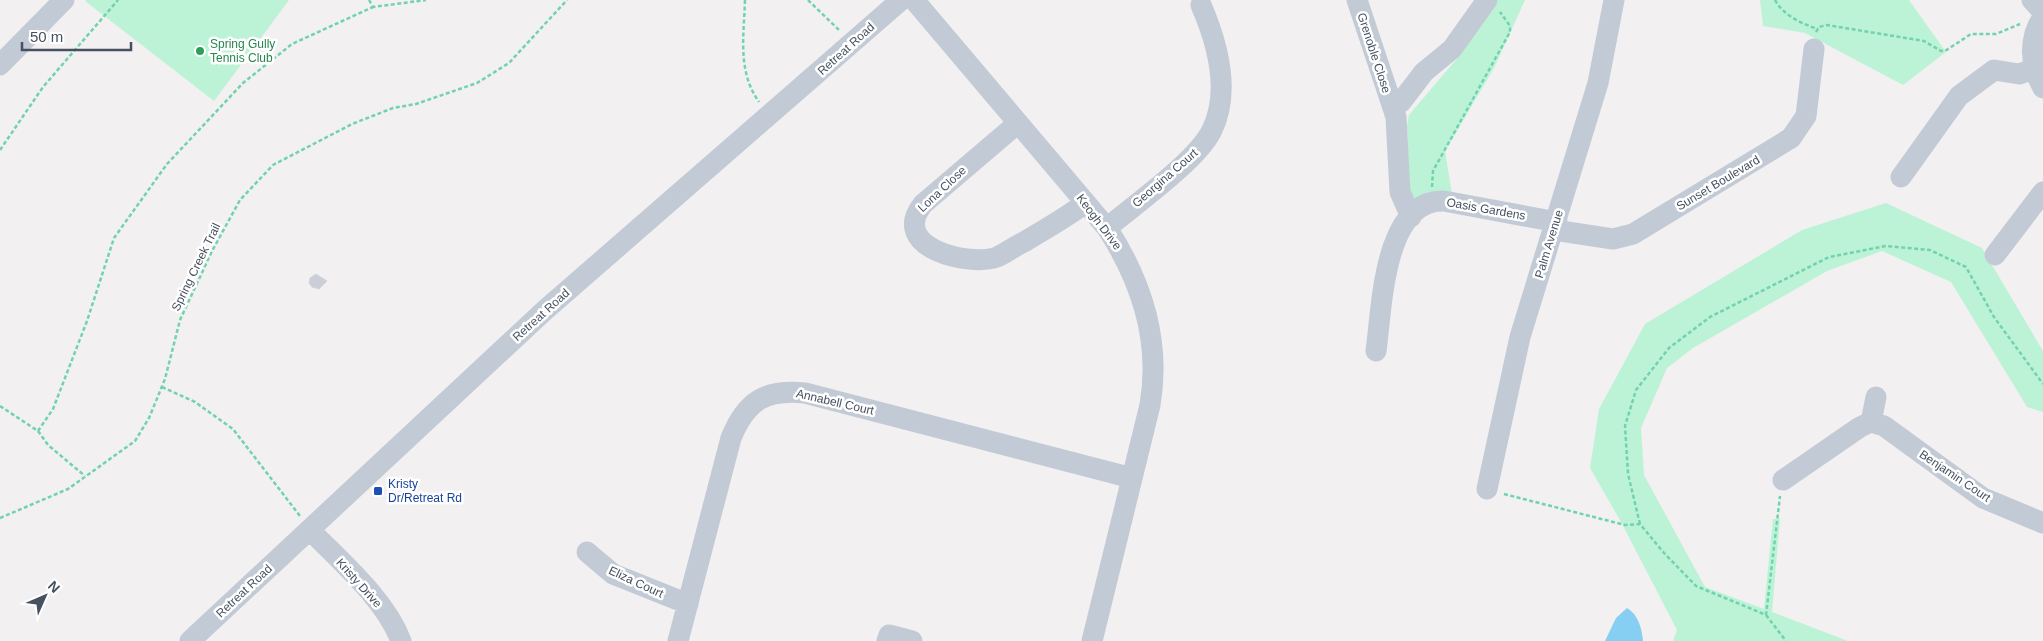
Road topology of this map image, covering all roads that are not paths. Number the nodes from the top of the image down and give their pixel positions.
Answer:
1 (64, 0) edge
2 (901, 0) edge
3 (914, 0) edge
4 (1357, 0) edge
5 (1614, 0) edge
6 (1201, 5) dead end
7 (1495, 7) edge
8 (2035, 12) edge
9 (1816, 39) road end
10 (0, 65) edge
11 (2039, 78) edge
12 (1393, 106) junction
13 (1018, 122) junction
14 (1901, 177) dead end
15 (2043, 192) edge
16 (1085, 203) junction
17 (1411, 216) junction
18 (1555, 226) junction
19 (1107, 228) junction
20 (1995, 255) dead end
21 (1376, 351) dead end
22 (1876, 397) dead end
23 (1871, 422) junction
24 (1132, 478) junction
25 (1783, 480) road end
26 (1487, 489) road end
27 (2043, 523) edge
28 (311, 529) junction
29 (584, 549) dead end
30 (688, 604) junction
31 (888, 638) edge
32 (190, 641) edge
33 (401, 641) edge
34 (678, 641) edge
35 (912, 641) edge
36 (1092, 641) edge

1 - 10 street
2 - 28 street, Retreat Road
3 - 13 street, Keogh Drive
4 - 12 street, Grenoble Close
5 - 18 street, Palm Avenue
6 - 19 street, Georgina Court
7 - 12 street, Grenoble Close
8 - 11 street
9 - 18 street, Sunset Boulevard
11 - 14 street
12 - 17 street, Grenoble Close
13 - 16 street, Keogh Drive
13 - 16 street, Lona Close
15 - 20 street
16 - 19 street, Keogh Drive
17 - 18 street, Oasis Gardens
17 - 21 street, Oasis Gardens
18 - 26 street, Palm Avenue
19 - 24 street, Keogh Drive
22 - 23 street
23 - 25 street
23 - 27 street, Benjamin Court
24 - 30 street, Annabell Court
24 - 36 street, Keogh Drive
28 - 32 street, Retreat Road
28 - 33 street, Kristy Drive
29 - 30 street, Eliza Court
30 - 34 street, Annabell Court
31 - 35 street

